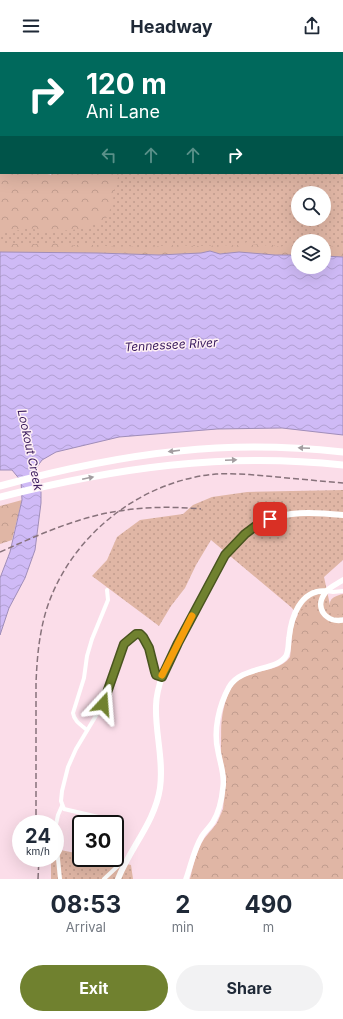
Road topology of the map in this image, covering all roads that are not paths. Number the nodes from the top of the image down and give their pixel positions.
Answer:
1 (343, 452) edge
2 (343, 465) edge
3 (3, 485) edge
4 (0, 498) edge
5 (343, 515) edge
6 (343, 580) edge
7 (107, 590) dead end
8 (326, 591) junction
9 (343, 591) edge
10 (343, 620) edge
11 (162, 677) junction
12 (87, 730) junction
13 (62, 806) junction
14 (58, 815) edge
15 (88, 815) edge
16 (125, 864) junction
17 (59, 867) edge
18 (60, 879) edge
19 (104, 879) edge
20 (118, 879) edge
21 (186, 879) edge

1 -> 3 highway
4 -> 2 highway
5 - 11 main road
6 - 8 main road
7 - 12 street
8 - 9 street
8 - 10 main road
8 - 21 main road
11 - 12 street
11 - 16 main road
12 - 13 street
13 - 14 street
13 - 15 street
16 - 19 street
16 - 20 main road
17 - 18 street

